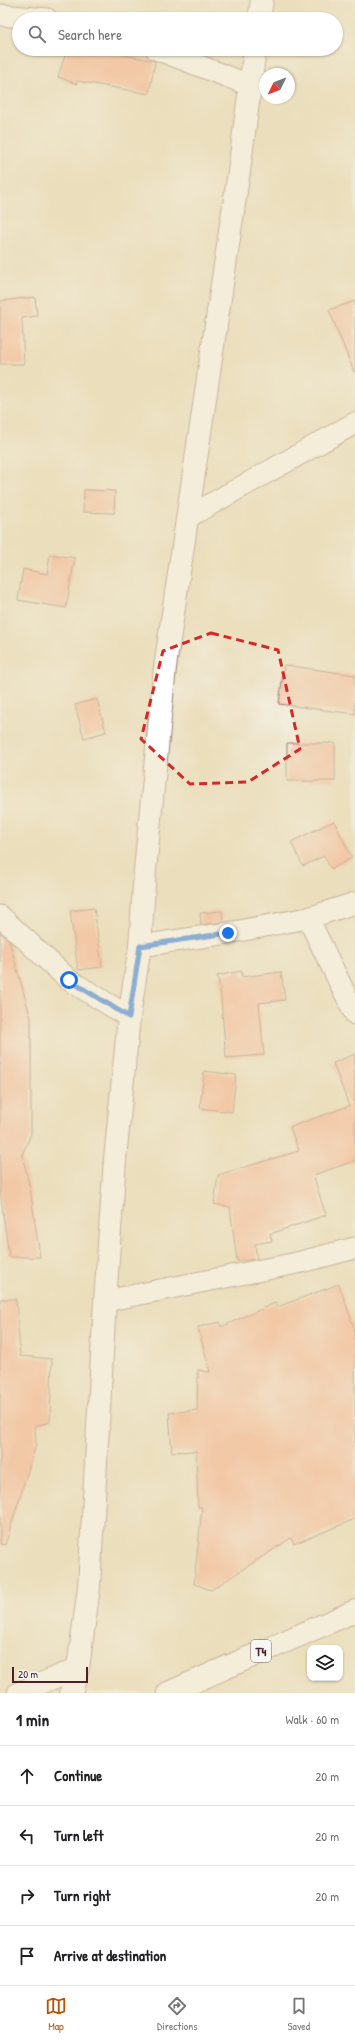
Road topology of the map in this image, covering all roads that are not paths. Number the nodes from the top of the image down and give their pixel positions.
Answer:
1 (262, 0) edge
2 (260, 12) edge
3 (0, 15) edge
4 (12, 16) edge
5 (174, 56) edge
6 (254, 56) edge
7 (249, 85) junction
8 (355, 423) edge
9 (188, 517) junction
10 (355, 903) edge
11 (0, 916) edge
12 (308, 918) junction
13 (140, 946) junction
14 (355, 1014) edge
15 (129, 1017) junction
16 (355, 1248) edge
17 (105, 1301) junction
18 (355, 1611) edge
19 (78, 1668) junction
20 (18, 1693) edge
21 (71, 1693) edge
22 (168, 1693) edge

1 - 2 main road
3 - 4 street
5 - 7 street
6 - 7 main road
7 - 9 main road
8 - 9 street
9 - 13 main road
10 - 12 street
11 - 15 street
12 - 13 street
12 - 14 street
13 - 15 main road
15 - 17 main road
16 - 17 street
17 - 19 main road
18 - 22 main road, T4
19 - 20 street
19 - 21 main road

